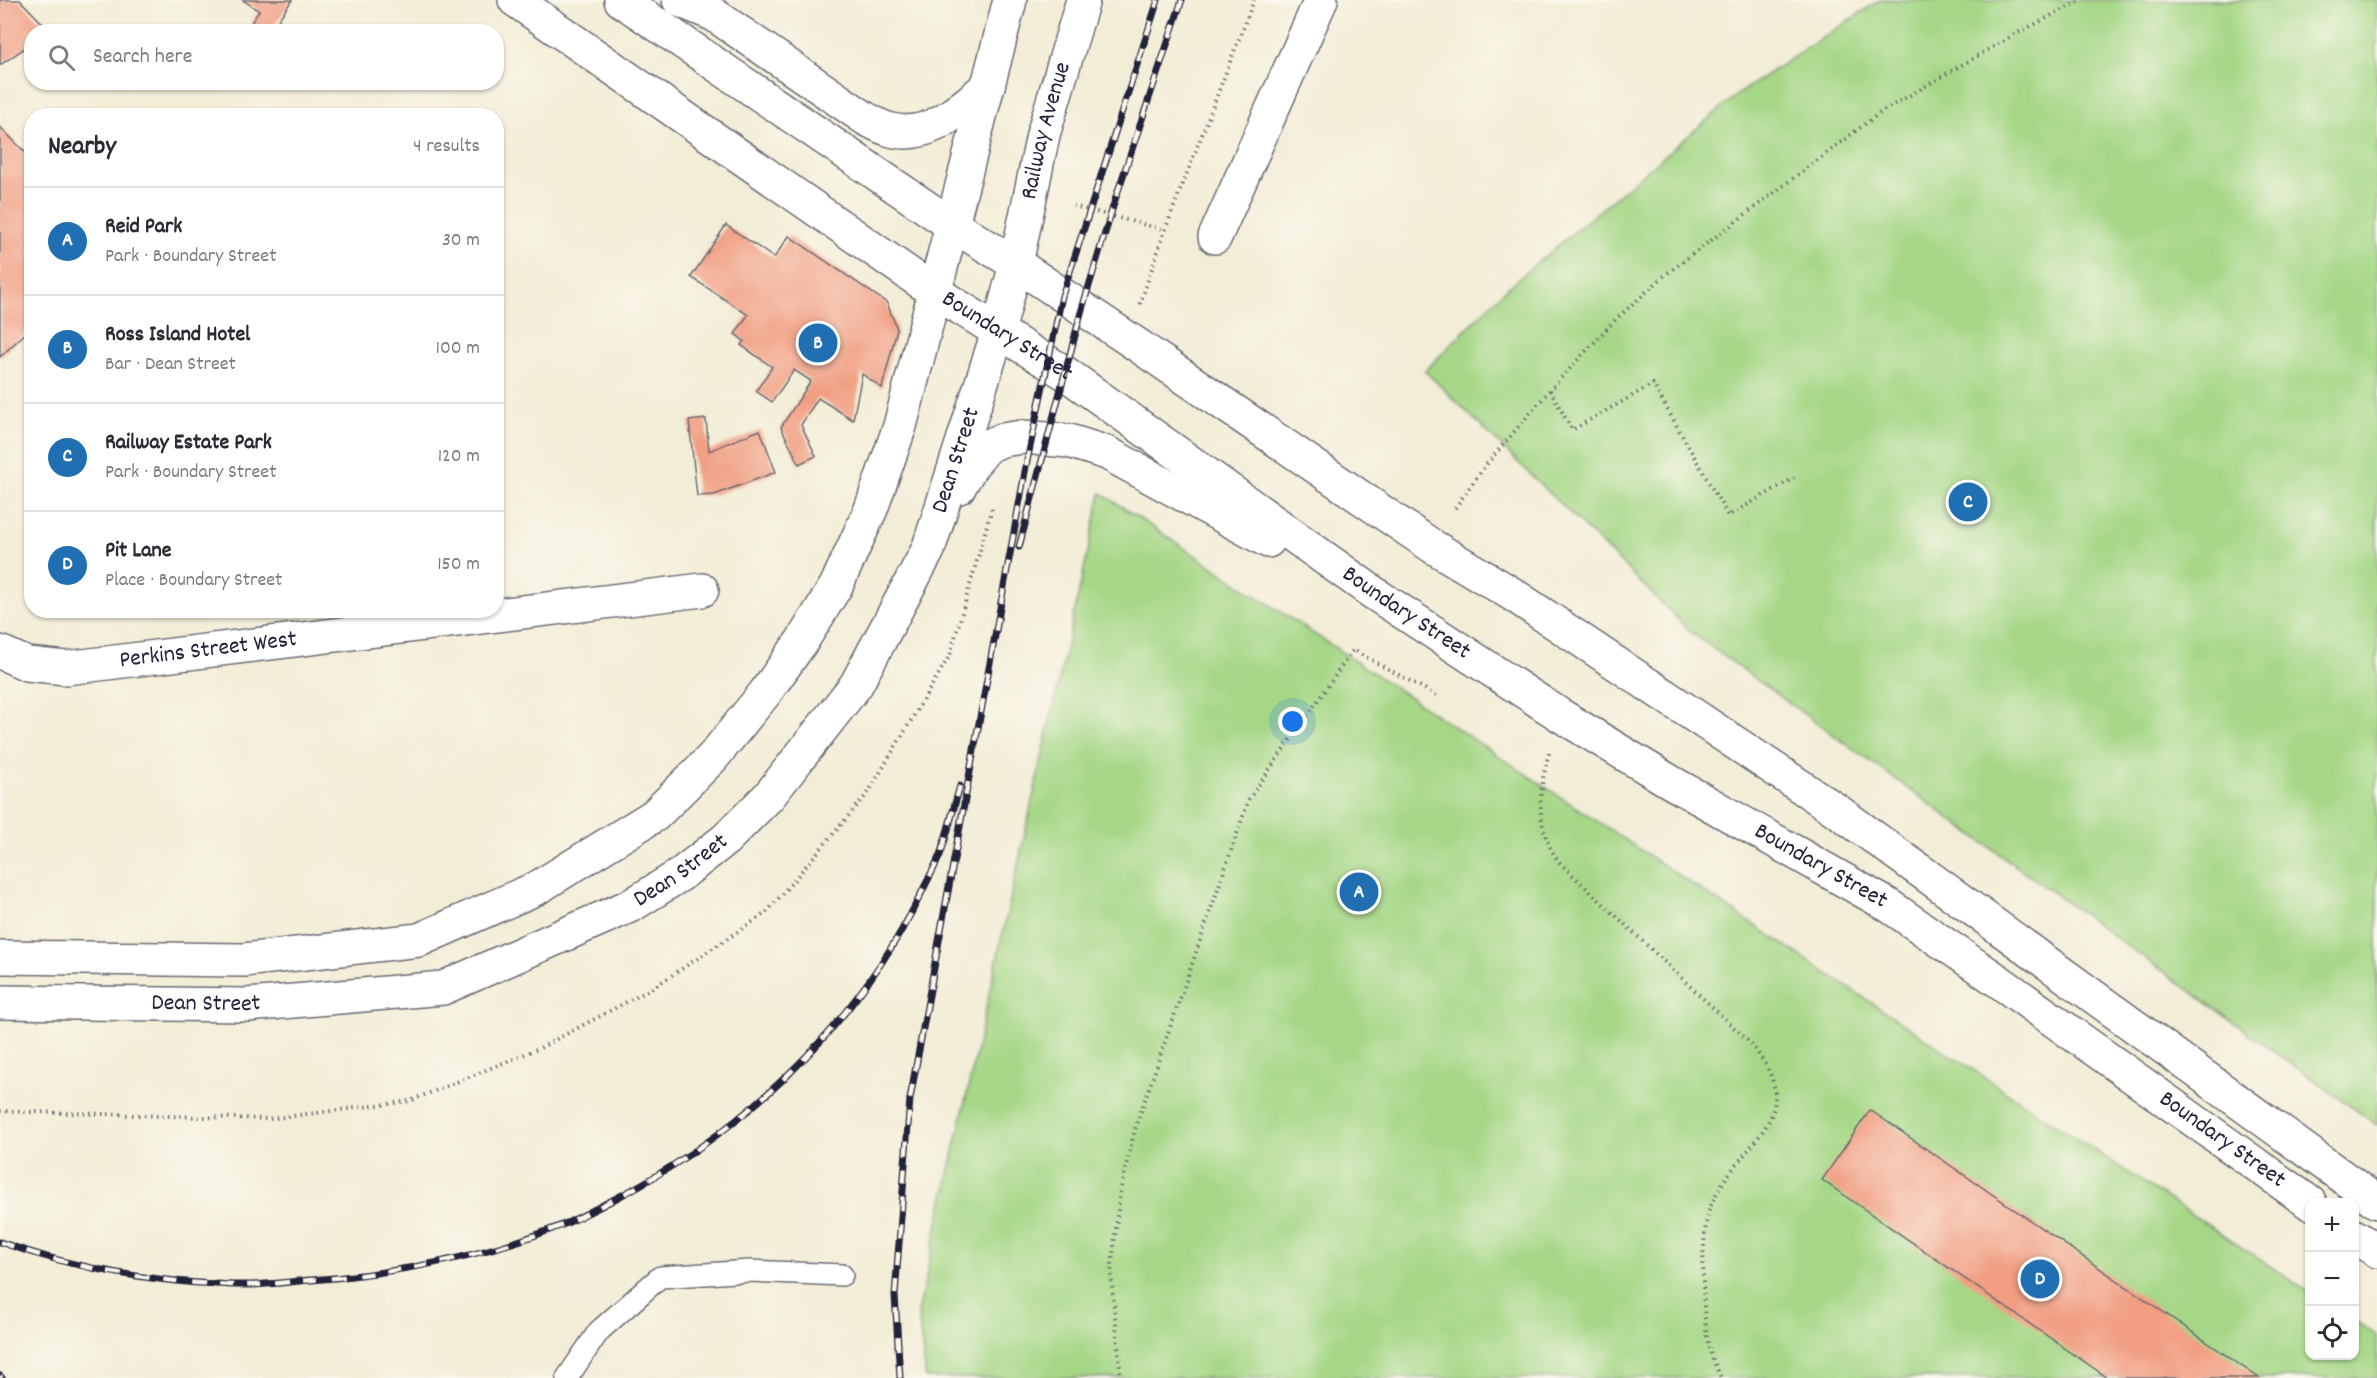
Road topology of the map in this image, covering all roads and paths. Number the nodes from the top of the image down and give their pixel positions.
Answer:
1 (515, 0) edge
2 (621, 0) edge
3 (679, 0) edge
4 (1010, 0) edge
5 (1083, 0) edge
6 (1254, 0) edge
7 (1321, 0) edge
8 (2082, 0) edge
9 (987, 86) junction
10 (1073, 206) dead end
11 (952, 225) junction
12 (1165, 230) junction
13 (1215, 237) dead end
14 (1016, 264) junction
15 (936, 292) junction
16 (998, 332) junction
17 (1130, 340) junction
18 (1550, 390) junction
19 (1794, 478) dead end
20 (1455, 507) dead end
21 (937, 522) junction
22 (702, 590) dead end
23 (504, 614) edge
24 (474, 618) edge
25 (1417, 621) junction
26 (0, 652) edge
27 (1436, 695) dead end
28 (1560, 715) junction
29 (0, 957) edge
30 (0, 1002) edge
31 (2305, 1199) edge
32 (2377, 1202) edge
33 (2359, 1239) edge
34 (2377, 1251) edge
35 (842, 1275) dead end
36 (567, 1378) edge
37 (1121, 1378) edge
38 (1721, 1378) edge

1 - 15 main road, Boundary Street
2 - 11 main road, Boundary Street
3 - 9 main road
4 - 9 main road
5 - 14 main road, Railway Avenue
6 - 12 path
7 - 13 main road
8 - 18 path
9 - 11 main road
10 - 12 path
11 - 14 main road, Boundary Street
11 - 15 main road, Dean Street
12 - 17 path
14 - 16 main road, Dean Street
14 - 17 main road, Boundary Street
15 - 16 main road, Boundary Street
15 - 29 main road, Dean Street
16 - 21 main road, Dean Street
16 - 25 main road, Boundary Street
17 - 32 main road, Boundary Street
18 - 19 path
18 - 20 path
21 - 25 main road
21 - 30 main road, Dean Street
22 - 23 main road, Perkins Street West
24 - 26 main road, Perkins Street West
25 - 28 main road, Boundary Street
27 - 37 path
28 - 31 main road, Boundary Street
28 - 38 path
33 - 34 main road
35 - 36 lane

